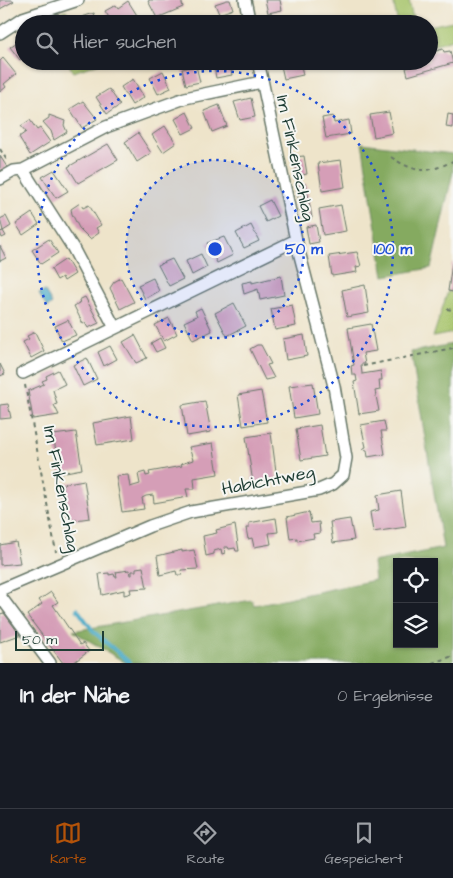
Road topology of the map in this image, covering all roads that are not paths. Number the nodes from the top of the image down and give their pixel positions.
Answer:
1 (78, 0) edge
2 (245, 0) edge
3 (32, 15) edge
4 (248, 15) edge
5 (15, 23) edge
6 (0, 33) edge
7 (260, 70) edge
8 (262, 82) junction
9 (18, 171) junction
10 (0, 179) edge
11 (296, 240) junction
12 (114, 328) junction
13 (23, 373) road end
14 (0, 590) edge
15 (0, 596) edge
16 (50, 663) edge

1 - 3 street
2 - 4 street
5 - 6 street
7 - 8 street, Im Finkenschlag
8 - 9 street
8 - 11 street, Im Finkenschlag
9 - 10 street
9 - 12 street
11 - 12 street, Im Finkenschlag
11 - 14 street, Habichtweg
12 - 13 street, Im Finkenschlag
15 - 16 street

